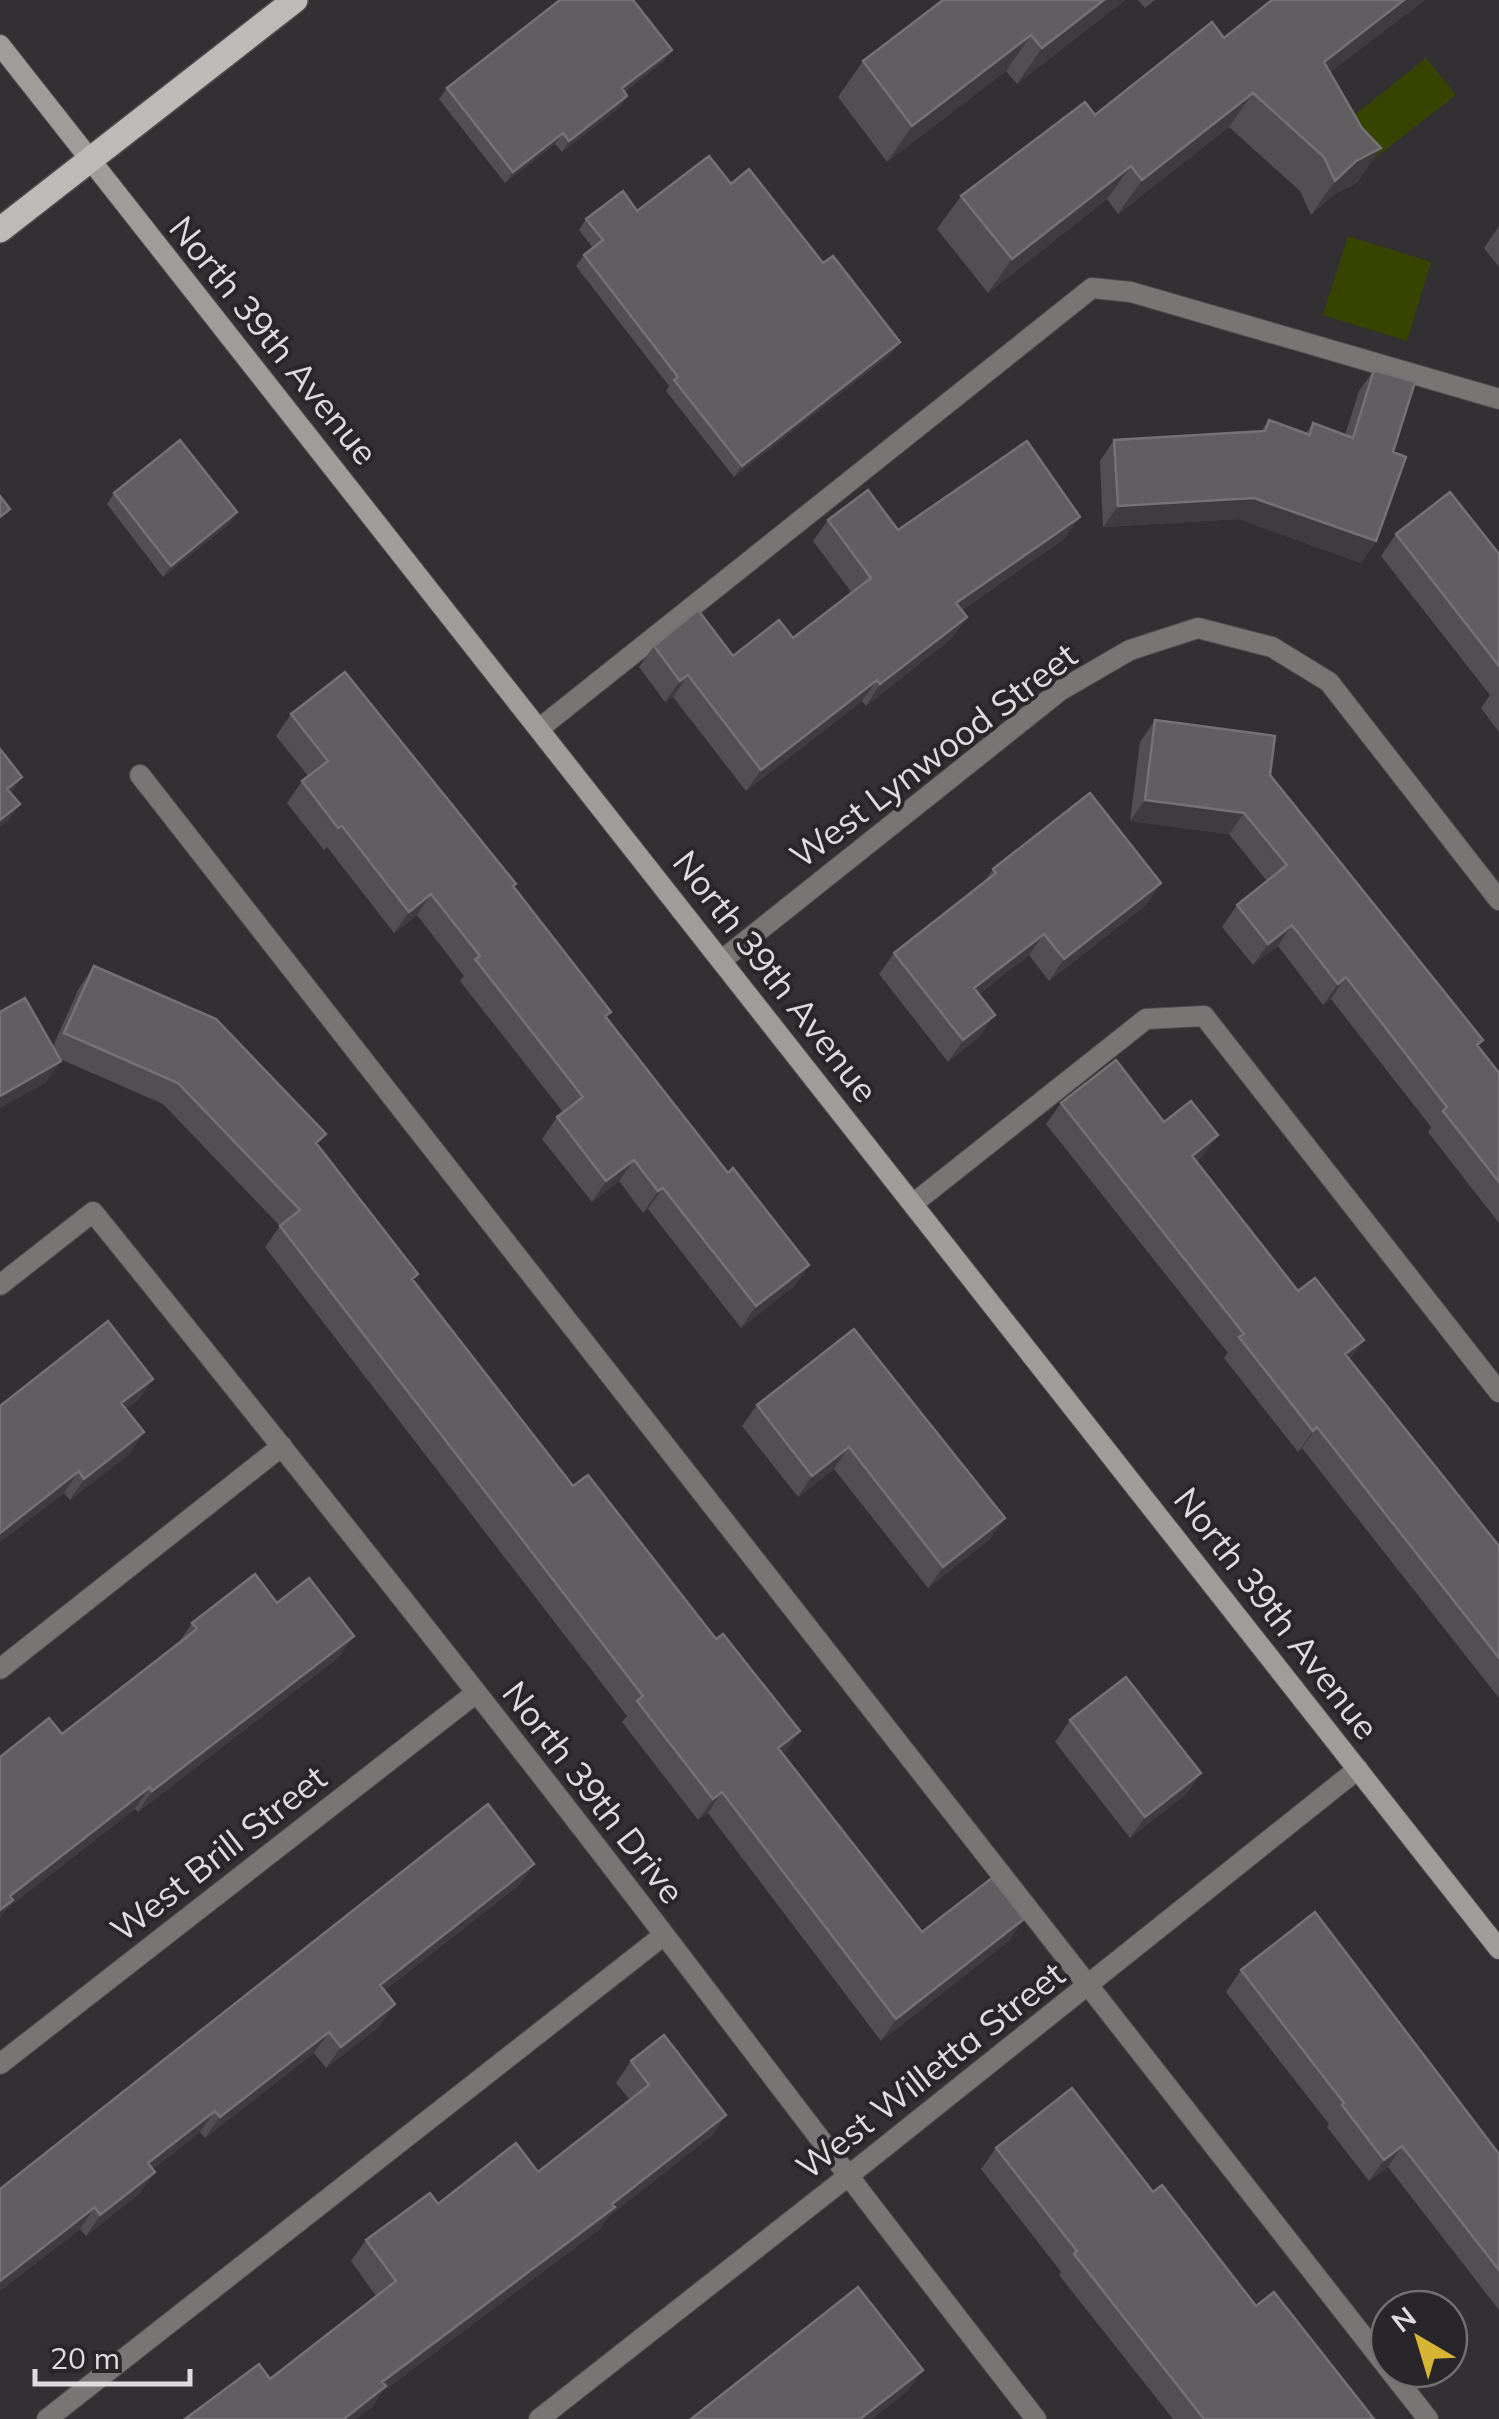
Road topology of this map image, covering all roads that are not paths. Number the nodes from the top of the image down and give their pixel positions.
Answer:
1 (295, 0) edge
2 (0, 45) edge
3 (89, 160) junction
4 (0, 230) edge
5 (1499, 400) edge
6 (540, 728) junction
7 (140, 775) dead end
8 (1499, 900) edge
9 (722, 960) junction
10 (914, 1203) junction
11 (0, 1284) edge
12 (1499, 1392) edge
13 (282, 1446) junction
14 (0, 1669) edge
15 (476, 1694) junction
16 (1358, 1769) junction
17 (664, 1935) junction
18 (1499, 1949) edge
19 (1089, 1986) junction
20 (0, 2064) edge
21 (848, 2178) junction
22 (1034, 2418) edge
23 (47, 2419) edge
24 (539, 2419) edge
25 (1428, 2419) edge

1 - 3 main road
2 - 3 street, North 39th Avenue
3 - 4 main road
3 - 6 street, North 39th Avenue
5 - 6 street
6 - 9 street, North 39th Avenue
7 - 19 street
8 - 9 street, West Lynwood Street
9 - 10 street, North 39th Avenue
10 - 12 street
10 - 16 street, North 39th Avenue
11 - 13 street, North 39th Drive
13 - 14 street
13 - 15 street, North 39th Drive
15 - 17 street, North 39th Drive
15 - 20 street, West Brill Street
16 - 18 street, North 39th Avenue
16 - 19 street, West Willetta Street
17 - 21 street, North 39th Drive
17 - 23 street
19 - 21 street, West Willetta Street
19 - 25 street
21 - 22 street, North 39th Drive
21 - 24 street, West Willetta Street

